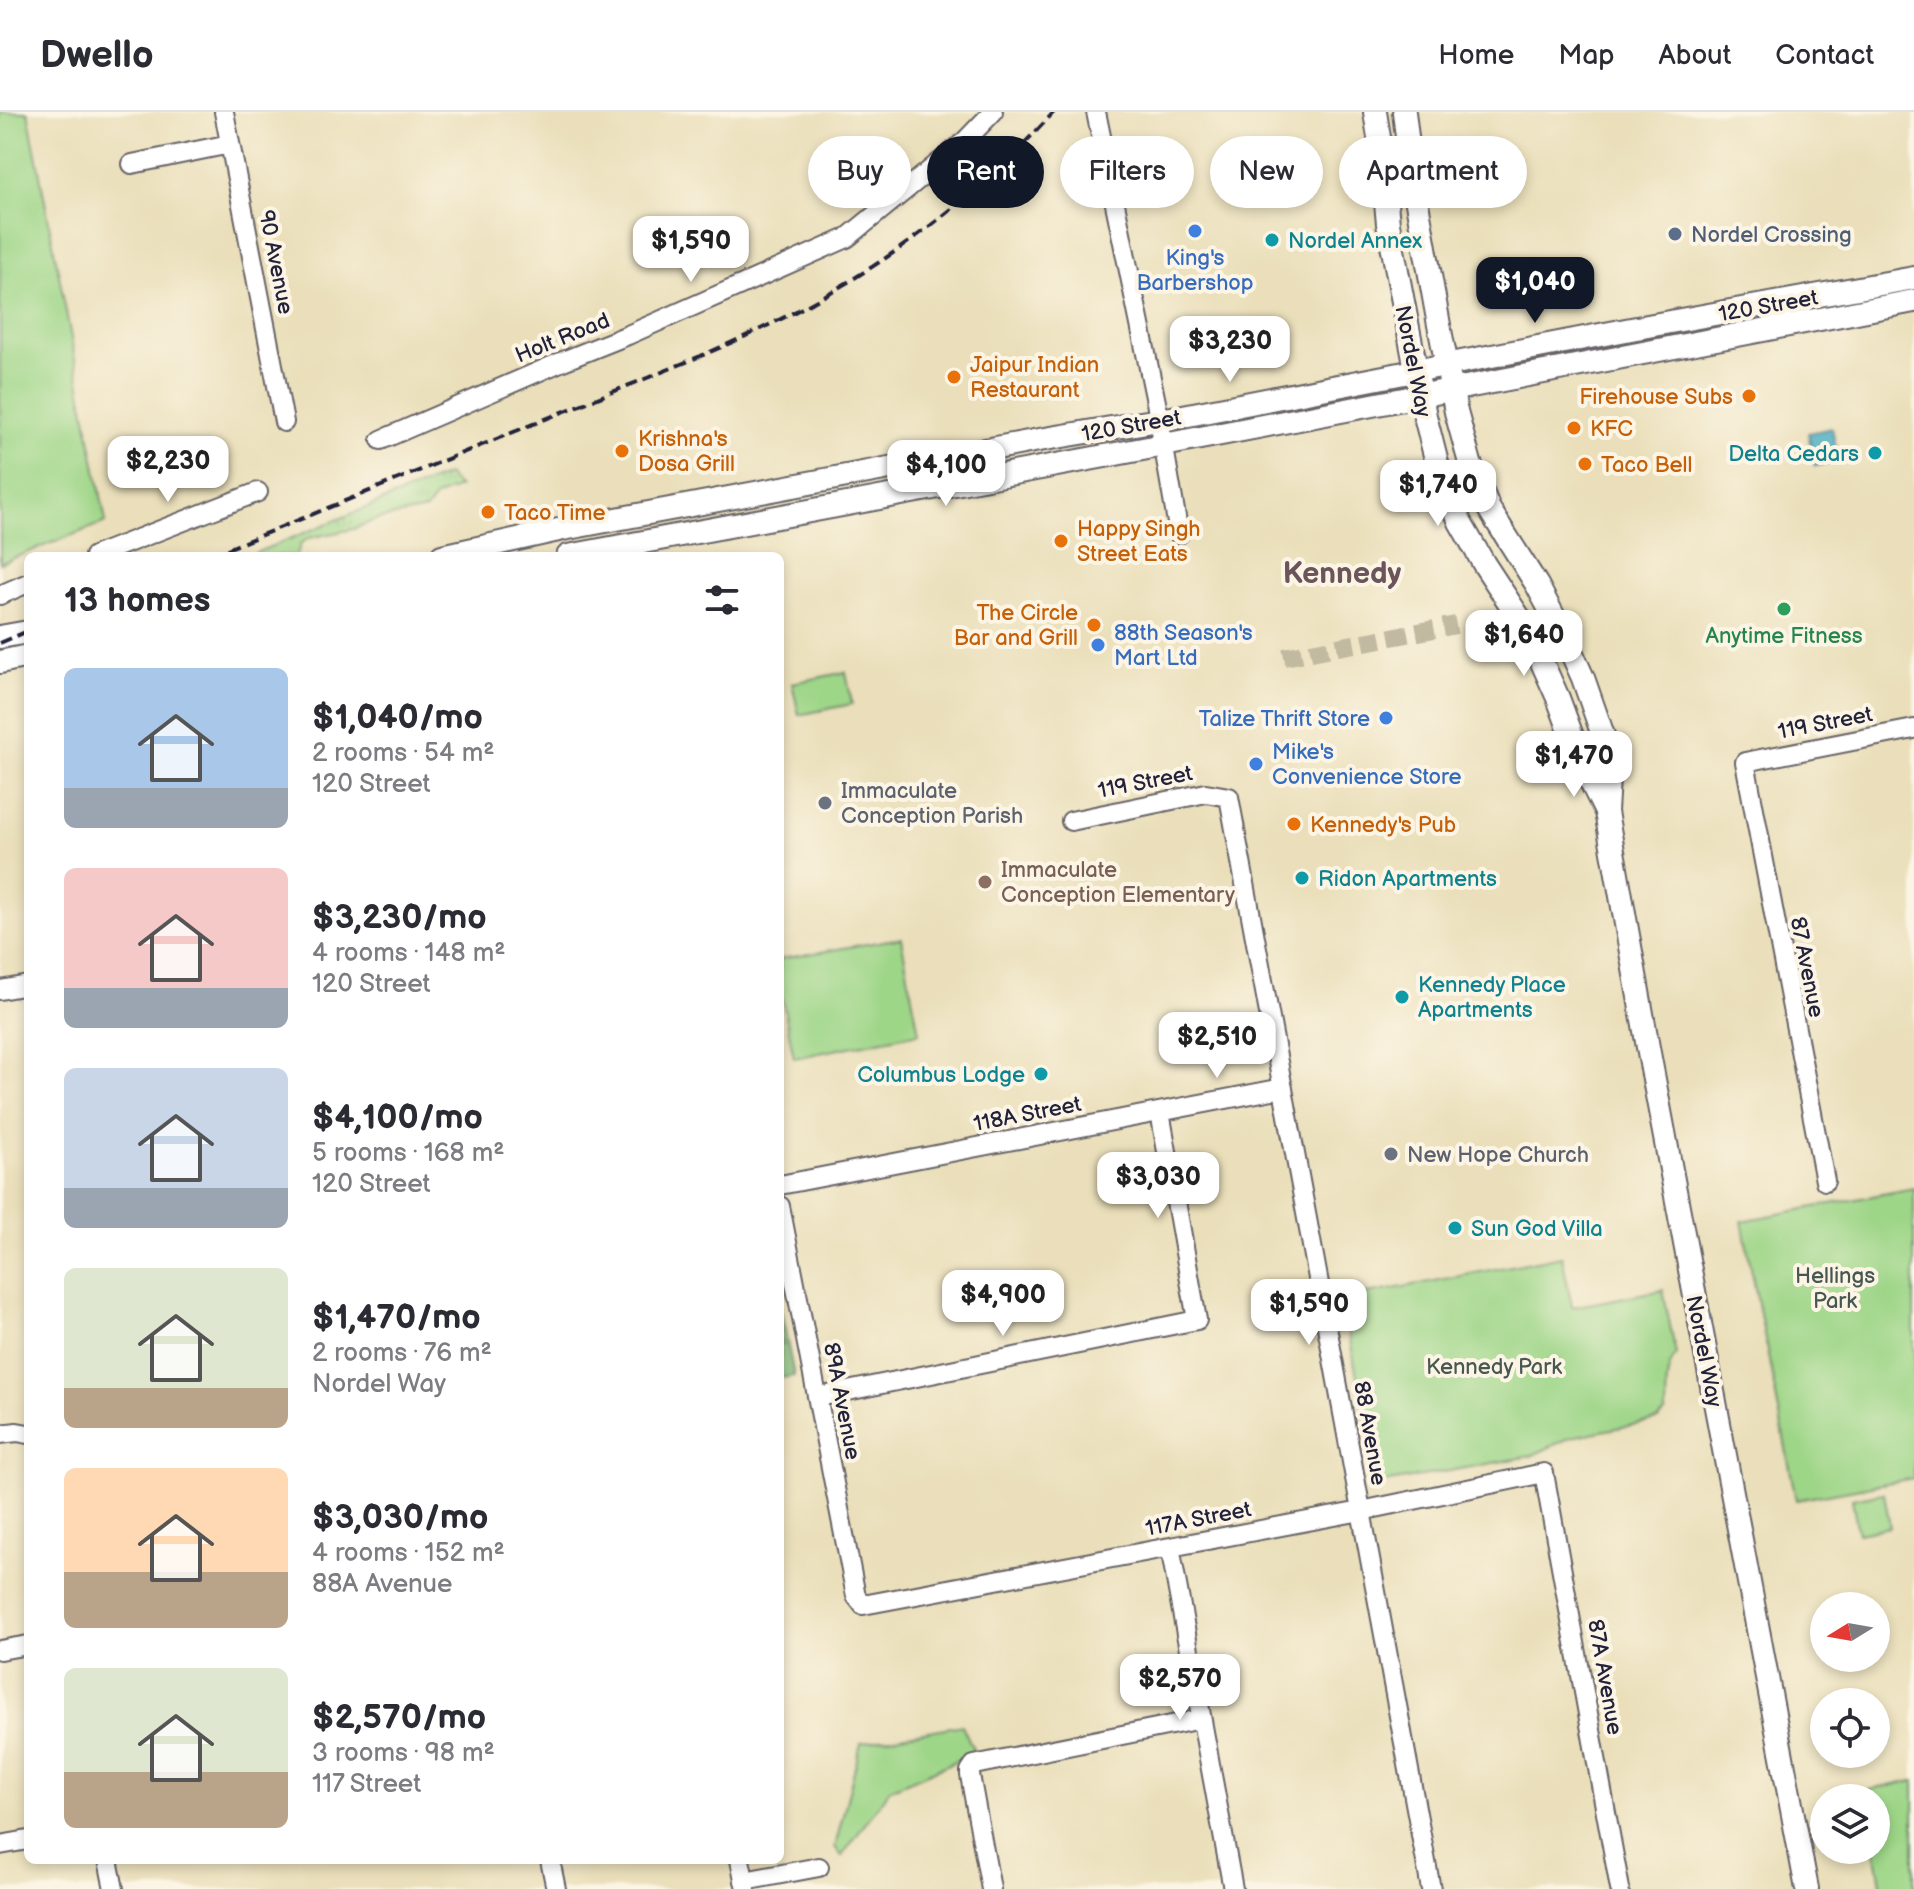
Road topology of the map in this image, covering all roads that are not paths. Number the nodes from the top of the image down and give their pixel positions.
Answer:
1 (224, 112) edge
2 (993, 112) edge
3 (1096, 112) edge
4 (1375, 112) edge
5 (1404, 112) edge
6 (230, 144) junction
7 (132, 164) dead end
8 (1914, 278) edge
9 (1914, 301) edge
10 (1771, 304) junction
11 (1704, 342) junction
12 (1447, 365) junction
13 (1416, 371) junction
14 (1452, 390) junction
15 (1421, 395) junction
16 (1159, 420) junction
17 (284, 422) dead end
18 (381, 440) dead end
19 (1164, 445) junction
20 (845, 476) junction
21 (258, 492) dead end
22 (726, 525) junction
23 (1179, 534) dead end
24 (104, 552) edge
25 (460, 552) edge
26 (588, 552) edge
27 (24, 585) edge
28 (0, 595) edge
29 (24, 633) edge
30 (0, 637) edge
31 (24, 657) edge
32 (0, 662) edge
33 (1914, 729) edge
34 (1745, 762) joint
35 (1229, 797) joint
36 (1606, 812) junction
37 (1071, 821) dead end
38 (24, 986) edge
39 (0, 990) edge
40 (1283, 1088) junction
41 (1160, 1112) junction
42 (1825, 1181) dead end
43 (784, 1184) edge
44 (784, 1226) edge
45 (818, 1397) junction
46 (24, 1433) edge
47 (0, 1434) edge
48 (1544, 1473) joint
49 (1361, 1511) junction
50 (1170, 1547) junction
51 (861, 1604) joint
52 (24, 1646) edge
53 (0, 1650) edge
54 (1201, 1719) junction
55 (24, 1841) edge
56 (0, 1845) edge
57 (109, 1864) edge
58 (551, 1864) edge
59 (741, 1864) edge
60 (819, 1867) dead end
61 (745, 1885) edge
62 (114, 1889) edge
63 (556, 1889) edge
64 (991, 1889) edge
65 (1233, 1889) edge
66 (1431, 1889) edge
67 (1620, 1889) edge
68 (1807, 1889) edge

1 - 6 street, 90 Avenue
2 - 18 street, Holt Road
3 - 16 street
4 - 13 main road, Nordel Way
5 - 12 main road, Nordel Way
6 - 7 street
6 - 17 street, 90 Avenue
8 - 10 main road, 120 Street
9 - 11 main road, 120 Street
10 - 11 main road
10 - 12 main road, 120 Street
11 - 14 main road, 120 Street
12 - 13 main road, 120 Street
12 - 14 main road, Nordel Way
13 - 15 main road, Nordel Way
13 - 16 main road, 120 Street
14 - 15 main road, 120 Street
14 - 36 main road, Nordel Way
15 - 19 main road, 120 Street
15 - 36 main road, Nordel Way
16 - 19 street
16 - 20 main road, 120 Street
19 - 22 main road, 120 Street
19 - 23 street
20 - 22 main road
20 - 25 main road, 120 Street
21 - 24 street
22 - 26 main road, 120 Street
27 - 28 street
29 - 30 main road
31 - 32 main road
33 - 34 street, 119 Street
34 - 42 street, 87 Avenue
35 - 37 street, 119 Street
35 - 40 street, 88 Avenue
36 - 68 main road, Nordel Way
38 - 39 street
40 - 41 street, 118A Street
40 - 49 street, 88 Avenue
41 - 43 street, 118A Street
41 - 45 street
44 - 45 street, 89A Avenue
45 - 51 street, 89A Avenue
46 - 47 street
48 - 49 street, 117A Street
48 - 67 street, 87A Avenue
49 - 50 street, 117A Street
49 - 66 street, 88 Avenue
50 - 51 street, 117A Street
50 - 54 street
52 - 53 street
54 - 64 street
54 - 65 street
55 - 56 street
57 - 62 street
58 - 63 street
59 - 61 street
60 - 61 street

